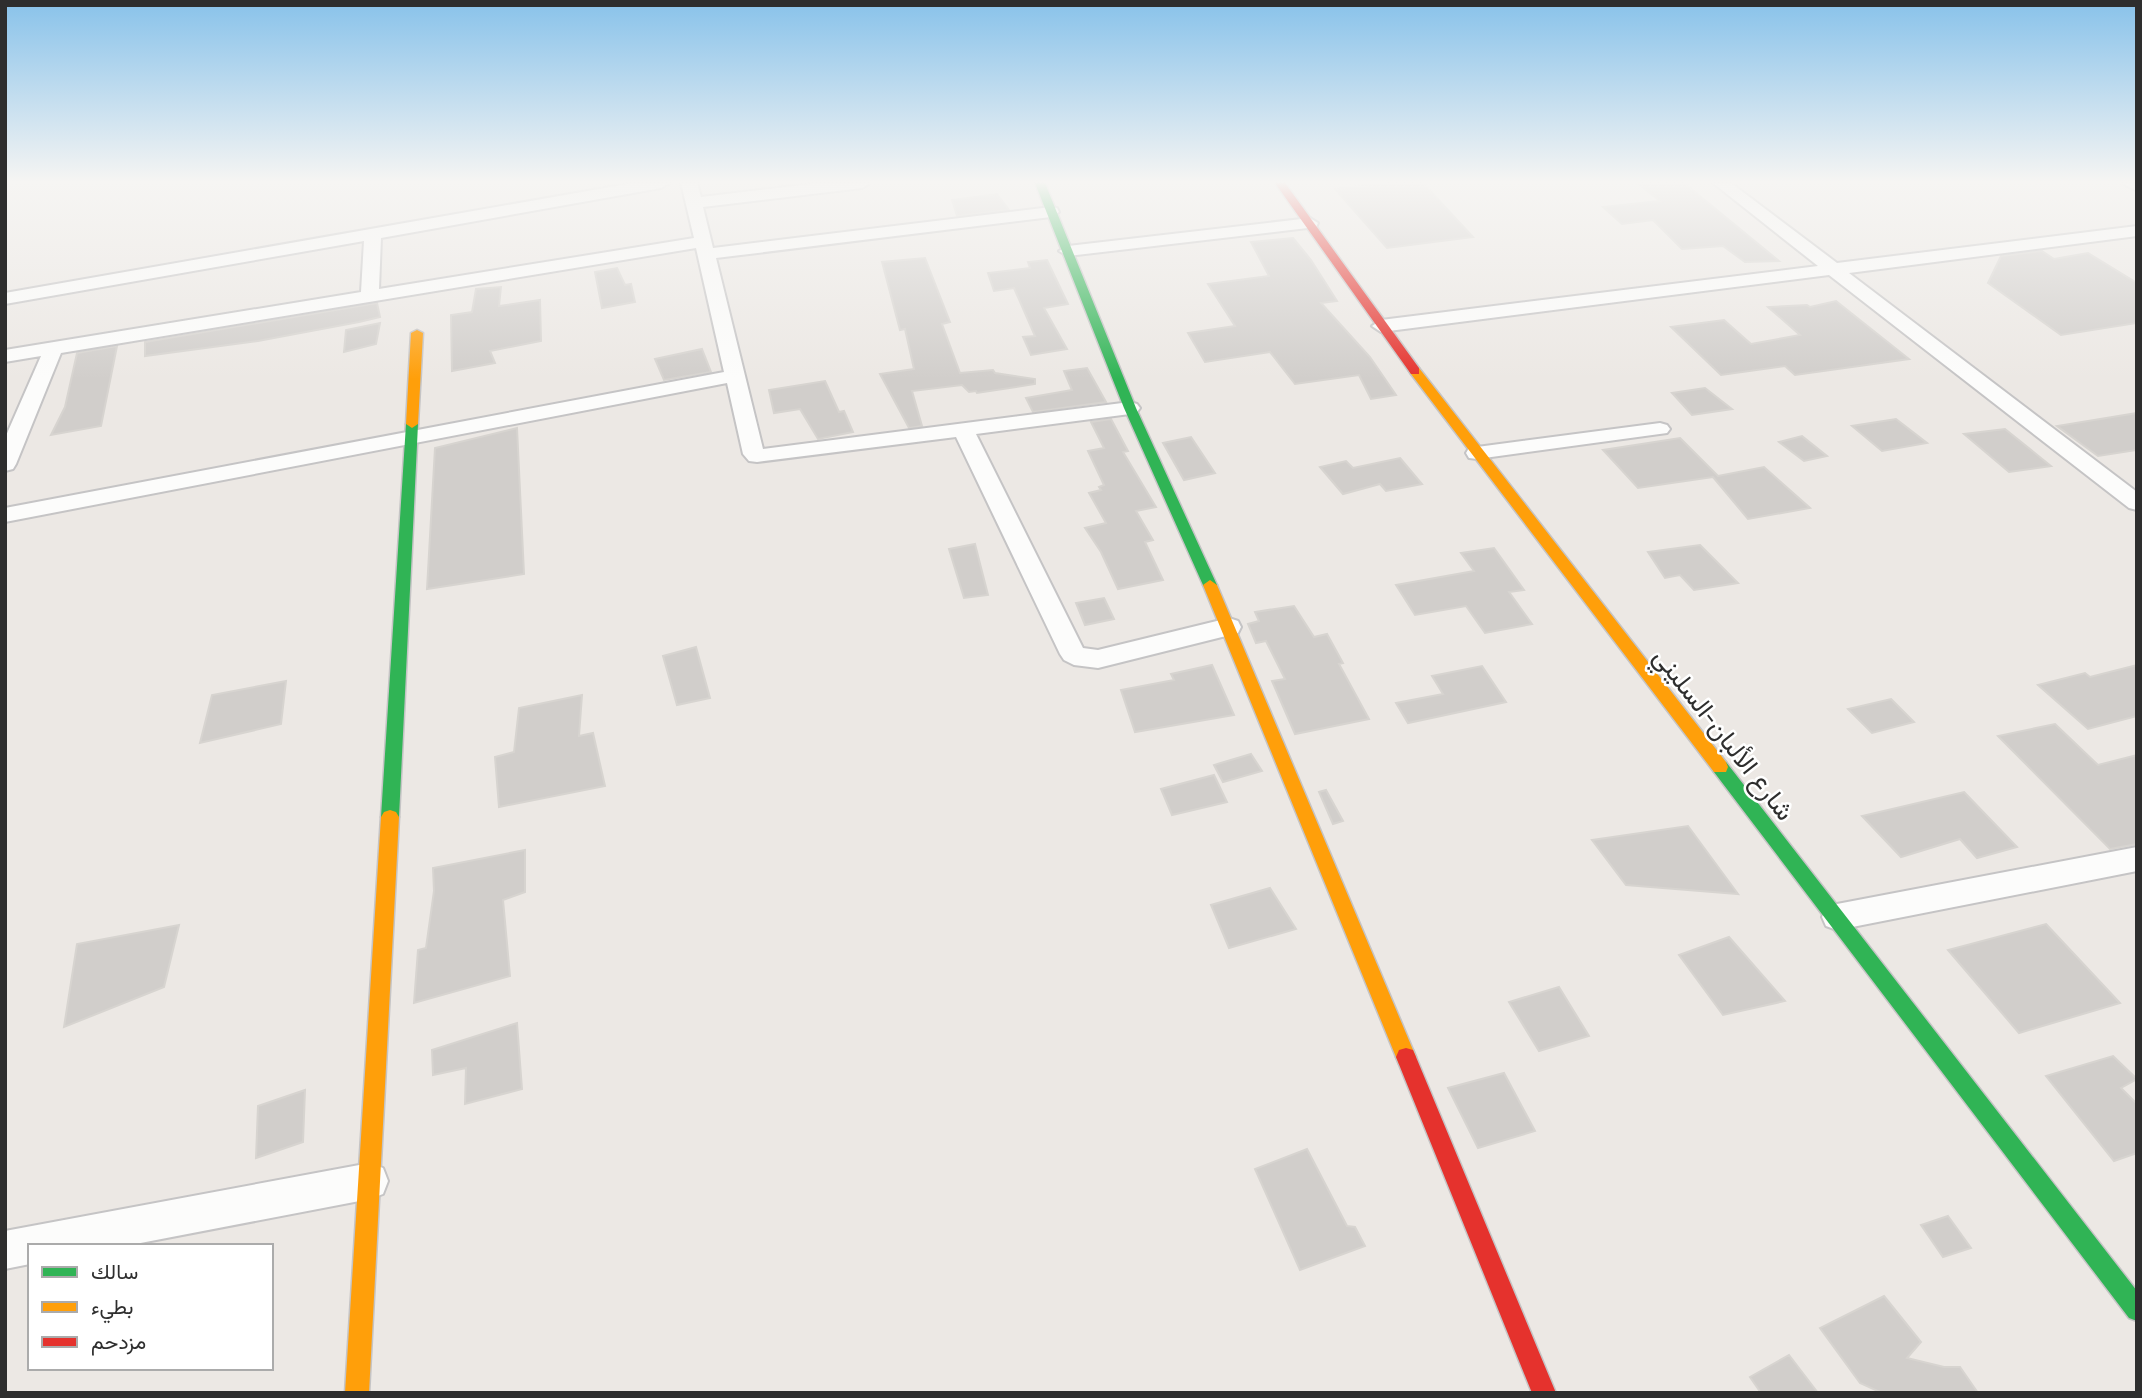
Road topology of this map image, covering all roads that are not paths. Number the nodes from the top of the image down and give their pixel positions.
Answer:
1 (292, 248) edge
2 (372, 248) edge
3 (702, 248) edge
4 (704, 248) edge
5 (1067, 248) edge
6 (1092, 248) edge
7 (1327, 248) edge
8 (1807, 248) edge
9 (1991, 248) edge
10 (1068, 251) junction
11 (1832, 267) junction
12 (370, 296) junction
13 (5, 299) edge
14 (1381, 326) junction
15 (416, 333) dead end
16 (54, 347) junction
17 (5, 356) edge
18 (735, 376) junction
19 (1130, 408) junction
20 (1660, 429) dead end
21 (964, 430) junction
22 (412, 440) junction
23 (1478, 453) junction
24 (5, 464) edge
25 (2137, 503) edge
26 (5, 515) edge
27 (1229, 627) junction
28 (2137, 859) edge
29 (1837, 917) junction
30 (370, 1181) junction
31 (37, 1244) edge
32 (28, 1246) edge
33 (5, 1250) edge
34 (2124, 1275) edge
35 (2137, 1310) edge
36 (357, 1393) edge
37 (1544, 1393) edge

1 - 13 street
2 - 12 street
3 - 12 street
4 - 18 street
5 - 10 street
6 - 10 street
7 - 14 street, شارع الألبان-السليني
8 - 11 street
9 - 11 street
10 - 19 street
11 - 14 street
11 - 25 street
12 - 16 street
14 - 23 street, شارع الألبان-السليني
15 - 22 street
16 - 17 street
16 - 24 street
18 - 21 street
18 - 22 street
19 - 21 street
19 - 27 street
20 - 23 street
21 - 27 street
22 - 26 street
22 - 30 street
23 - 29 street, شارع الألبان-السليني
27 - 37 street
28 - 29 street
29 - 34 street, شارع الألبان-السليني
30 - 31 street
30 - 36 street
32 - 33 street
34 - 35 street, شارع الألبان-السليني

